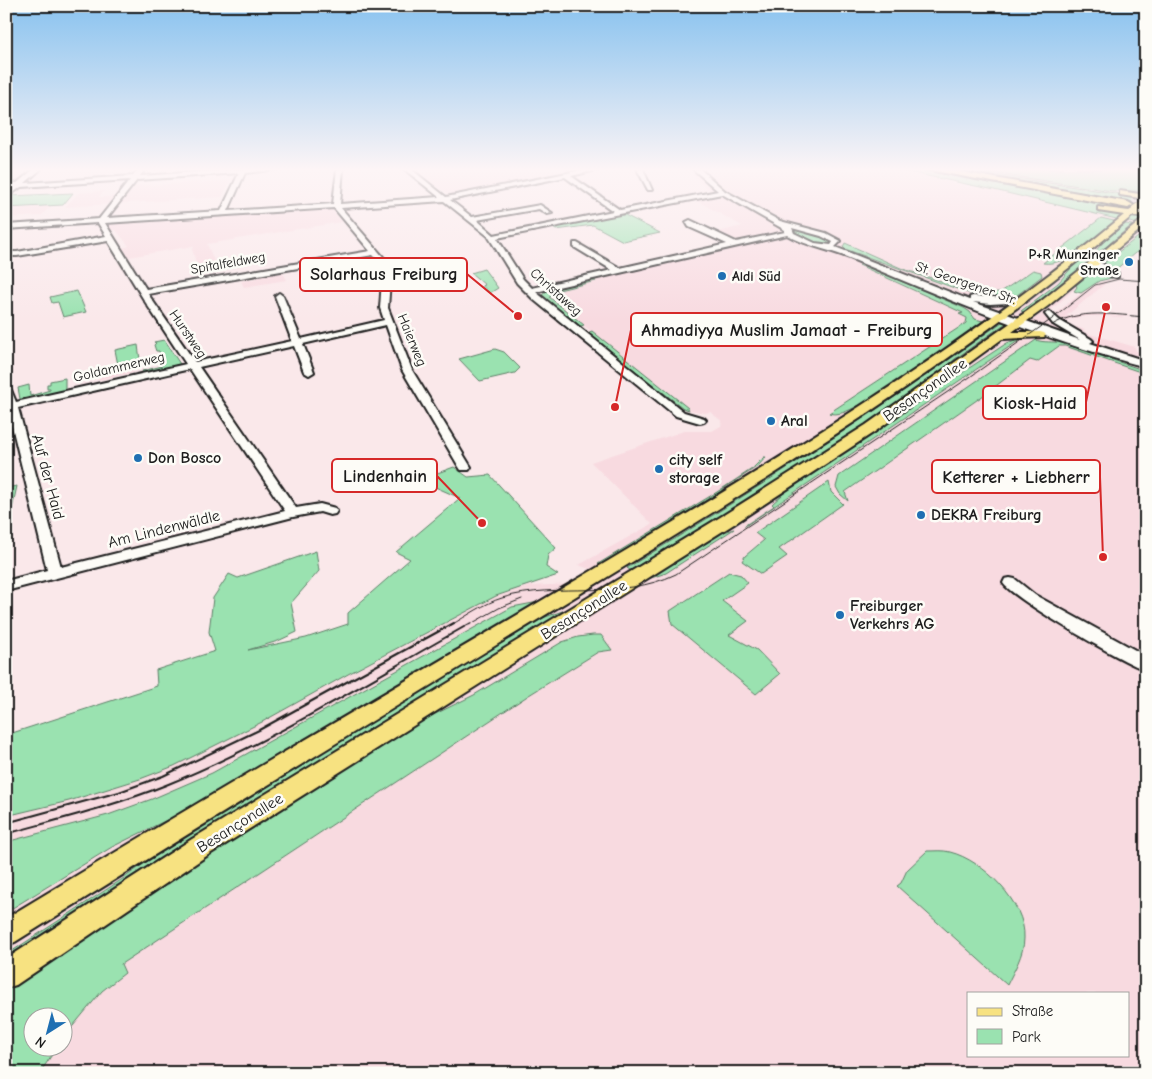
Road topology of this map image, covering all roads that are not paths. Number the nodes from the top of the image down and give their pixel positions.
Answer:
1 (130, 219) edge
2 (348, 219) edge
3 (473, 219) edge
4 (517, 219) edge
5 (581, 219) edge
6 (771, 219) edge
7 (773, 219) edge
8 (1129, 219) edge
9 (1136, 219) edge
10 (101, 221) junction
11 (522, 222) dead end
12 (690, 222) dead end
13 (6, 227) edge
14 (1146, 227) edge
15 (797, 228) junction
16 (789, 231) junction
17 (1135, 231) junction
18 (493, 237) junction
19 (110, 238) junction
20 (735, 244) junction
21 (577, 245) dead end
22 (834, 245) junction
23 (825, 246) junction
24 (1087, 251) junction
25 (376, 252) junction
26 (6, 254) edge
27 (855, 257) junction
28 (1096, 264) junction
29 (619, 271) junction
30 (1115, 275) dead end
31 (529, 291) junction
32 (143, 292) junction
33 (279, 296) dead end
34 (1027, 297) junction
35 (968, 300) junction
36 (1009, 300) joint
37 (1046, 309) junction
38 (1005, 314) junction
39 (1022, 320) junction
40 (988, 321) junction
41 (389, 322) junction
42 (1040, 335) joint
43 (1053, 335) junction
44 (1000, 336) junction
45 (297, 342) junction
46 (1093, 343) junction
47 (1116, 354) junction
48 (1146, 364) edge
49 (193, 366) junction
50 (309, 372) dead end
51 (6, 390) edge
52 (9, 406) edge
53 (700, 420) dead end
54 (465, 467) dead end
55 (330, 511) dead end
56 (293, 513) junction
57 (55, 573) junction
58 (1010, 583) dead end
59 (6, 586) edge
60 (1146, 664) edge
61 (6, 933) edge
62 (6, 975) edge

1 - 10 street
2 - 25 street, Haierweg
3 - 18 street, Christaweg
4 - 11 street
5 - 18 street
6 - 16 street, St. Georgener Str.
7 - 15 street, St. Georgener Str.
8 - 24 main road, Besançonallee
9 - 17 main road, Besançonallee
10 - 13 street
10 - 19 street, Hurstweg
12 - 20 street
14 - 17 main road
15 - 16 street, St. Georgener Str.
15 - 22 street, St. Georgener Str.
16 - 20 street
16 - 23 street, St. Georgener Str.
17 - 28 main road, Besançonallee
18 - 31 street, Christaweg
19 - 26 street
19 - 32 street, Hurstweg
20 - 29 street
21 - 29 street
22 - 23 street
22 - 27 street, St. Georgener Str.
23 - 27 street, St. Georgener Str.
24 - 28 street
24 - 34 main road, Besançonallee
25 - 32 street, Spitalfeldweg
25 - 41 street, Haierweg
27 - 35 street, St. Georgener Str.
28 - 30 street
28 - 37 main road, Besançonallee
29 - 31 street
31 - 53 street, Christaweg
32 - 49 street, Hurstweg
33 - 45 street
34 - 36 main road
34 - 38 main road, Besançonallee
35 - 36 street
35 - 38 street, St. Georgener Str.
35 - 40 street
37 - 39 main road, Besançonallee
37 - 46 street
38 - 39 street, St. Georgener Str.
38 - 40 main road, Besançonallee
39 - 43 street
39 - 44 main road, Besançonallee
39 - 46 street
40 - 61 main road, Besançonallee
41 - 45 street, Goldammerweg
41 - 54 street, Haierweg
42 - 43 street
42 - 44 main road
43 - 47 street
44 - 62 main road, Besançonallee
45 - 49 street, Goldammerweg
45 - 50 street
46 - 47 street
47 - 48 street
49 - 52 street, Goldammerweg
49 - 56 street, Hurstweg
51 - 52 street, Auf der Haid
52 - 57 street, Auf der Haid
55 - 56 street, Am Lindenwäldle
56 - 57 street, Am Lindenwäldle
57 - 59 street, Am Lindenwäldle
58 - 60 street

